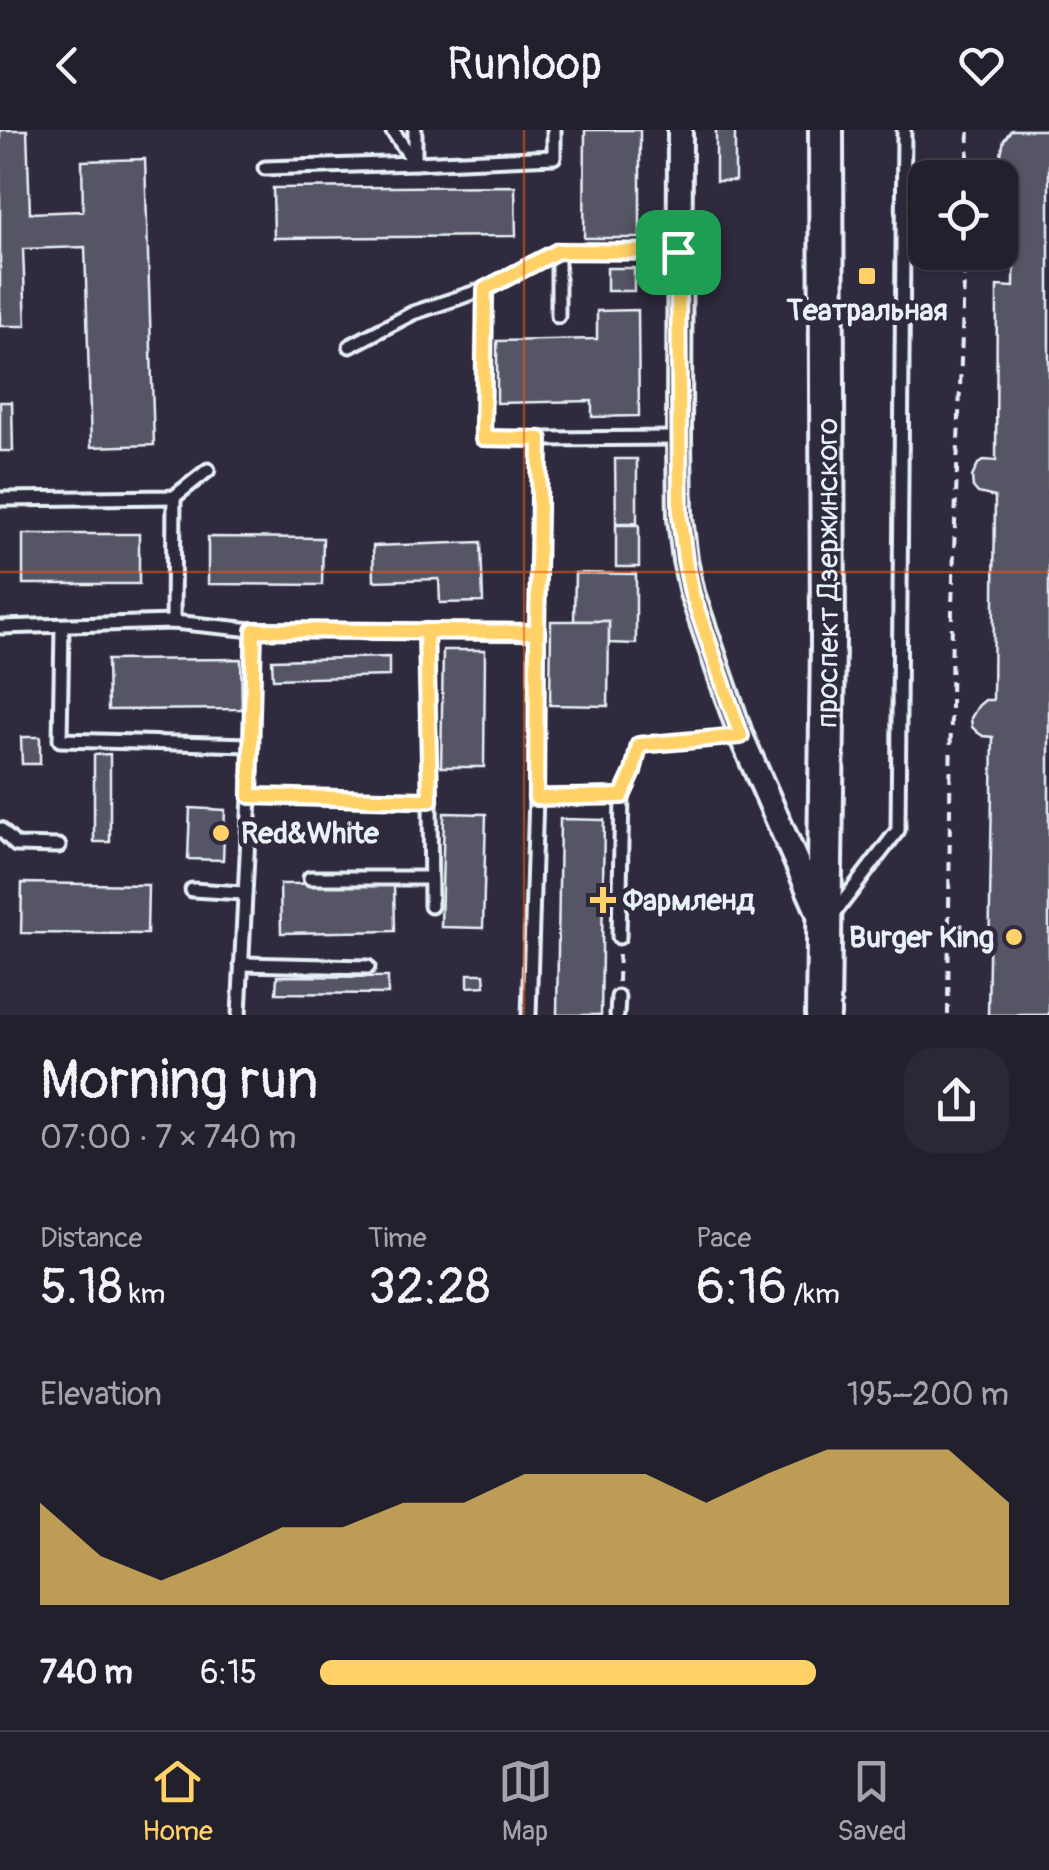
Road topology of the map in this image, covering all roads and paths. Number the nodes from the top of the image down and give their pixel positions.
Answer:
1 (392, 130) edge
2 (415, 130) edge
3 (554, 130) edge
4 (680, 130) edge
5 (826, 130) edge
6 (904, 130) edge
7 (969, 130) edge
8 (968, 160) edge
9 (415, 164) junction
10 (265, 168) dead end
11 (558, 251) junction
12 (678, 252) junction
13 (963, 270) edge
14 (485, 289) junction
15 (558, 316) dead end
16 (350, 346) dead end
17 (679, 438) junction
18 (540, 439) junction
19 (208, 470) dead end
20 (174, 497) junction
21 (0, 499) edge
22 (173, 622) junction
23 (0, 627) edge
24 (62, 627) junction
25 (254, 630) junction
26 (426, 631) junction
27 (537, 632) junction
28 (741, 736) junction
29 (251, 746) junction
30 (250, 796) junction
31 (622, 796) junction
32 (536, 798) junction
33 (430, 800) junction
34 (0, 829) edge
35 (59, 846) dead end
36 (310, 878) dead end
37 (430, 878) junction
38 (192, 890) dead end
39 (244, 892) junction
40 (431, 906) dead end
41 (824, 926) junction
42 (619, 937) joint
43 (241, 964) junction
44 (368, 967) dead end
45 (618, 996) joint
46 (238, 1015) edge
47 (530, 1015) edge
48 (617, 1015) edge
49 (822, 1015) edge
50 (948, 1015) edge

1 - 9 lane
2 - 9 lane
3 - 9 lane
4 - 12 street
5 - 41 main road, проспект Дзержинского
6 - 41 lane
7 - 8 path
9 - 10 lane
11 - 12 lane
11 - 14 lane
11 - 15 lane
12 - 17 street
13 - 50 path
14 - 16 lane
14 - 18 lane
17 - 18 lane
17 - 28 street
18 - 27 lane
19 - 20 lane
20 - 21 lane
20 - 22 lane
22 - 24 lane
22 - 25 lane
23 - 24 lane
24 - 29 lane
25 - 26 lane
25 - 29 lane
26 - 27 lane
26 - 33 lane
27 - 32 lane
28 - 31 lane
28 - 41 street
29 - 30 lane
30 - 33 lane
30 - 39 lane
31 - 32 lane
31 - 42 lane
32 - 47 lane
33 - 37 lane
34 - 35 lane
36 - 37 lane
37 - 40 lane
38 - 39 lane
39 - 43 lane
41 - 49 main road, проспект Дзержинского
42 - 45 path
43 - 44 lane
43 - 46 lane
45 - 48 lane

